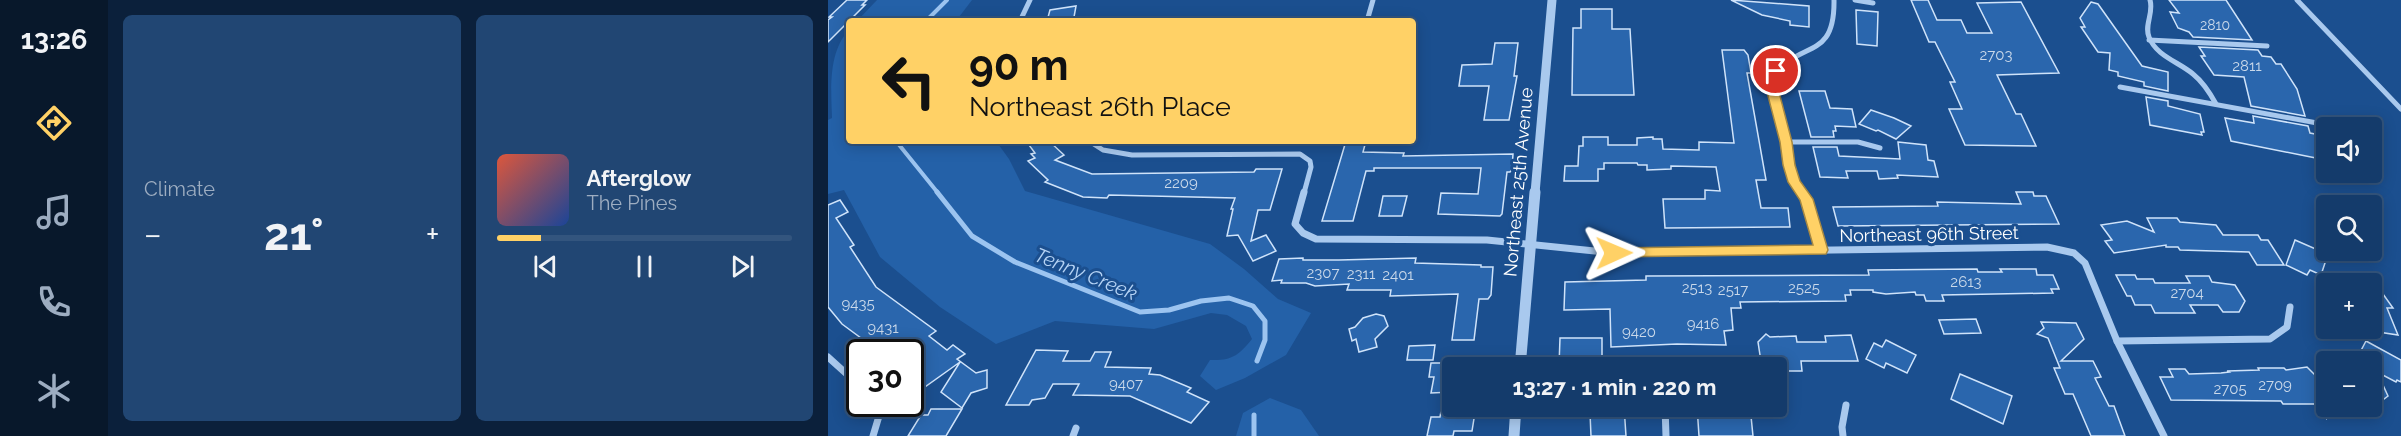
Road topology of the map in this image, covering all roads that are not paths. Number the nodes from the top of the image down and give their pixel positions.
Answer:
1 (1030, 0) edge
2 (1373, 0) edge
3 (1552, 0) edge
4 (1834, 0) edge
5 (1855, 0) edge
6 (2150, 0) edge
7 (2297, 0) edge
8 (1873, 3) dead end
9 (1021, 18) edge
10 (1368, 18) edge
11 (2149, 40) junction
12 (2267, 46) dead end
13 (2120, 87) dead end
14 (2216, 104) junction
15 (2401, 109) edge
16 (2316, 123) edge
17 (1786, 142) junction
18 (1094, 144) edge
19 (1880, 148) dead end
20 (1531, 243) junction
21 (1821, 250) junction
22 (2290, 307) dead end
23 (2117, 341) junction
24 (828, 357) edge
25 (1521, 357) edge
26 (846, 373) edge
27 (1846, 405) dead end
28 (879, 417) edge
29 (1515, 417) edge
30 (1665, 417) edge
31 (873, 436) edge
32 (1514, 436) edge
33 (1666, 436) edge
34 (1844, 436) edge
35 (2164, 436) edge

1 - 9 street
2 - 10 street
3 - 20 street, Northeast 25th Avenue
4 - 17 street
5 - 8 street
6 - 11 street
7 - 15 street
11 - 12 street
11 - 14 street
13 - 14 street
14 - 16 street
17 - 19 street
17 - 21 street
18 - 20 street, Northeast 96th Street
20 - 21 street, Northeast 96th Street
20 - 25 street, Northeast 25th Avenue
21 - 23 street, Northeast 96th Street
22 - 23 street
23 - 35 street
24 - 26 street
27 - 34 street
28 - 31 street
29 - 32 street
30 - 33 street

